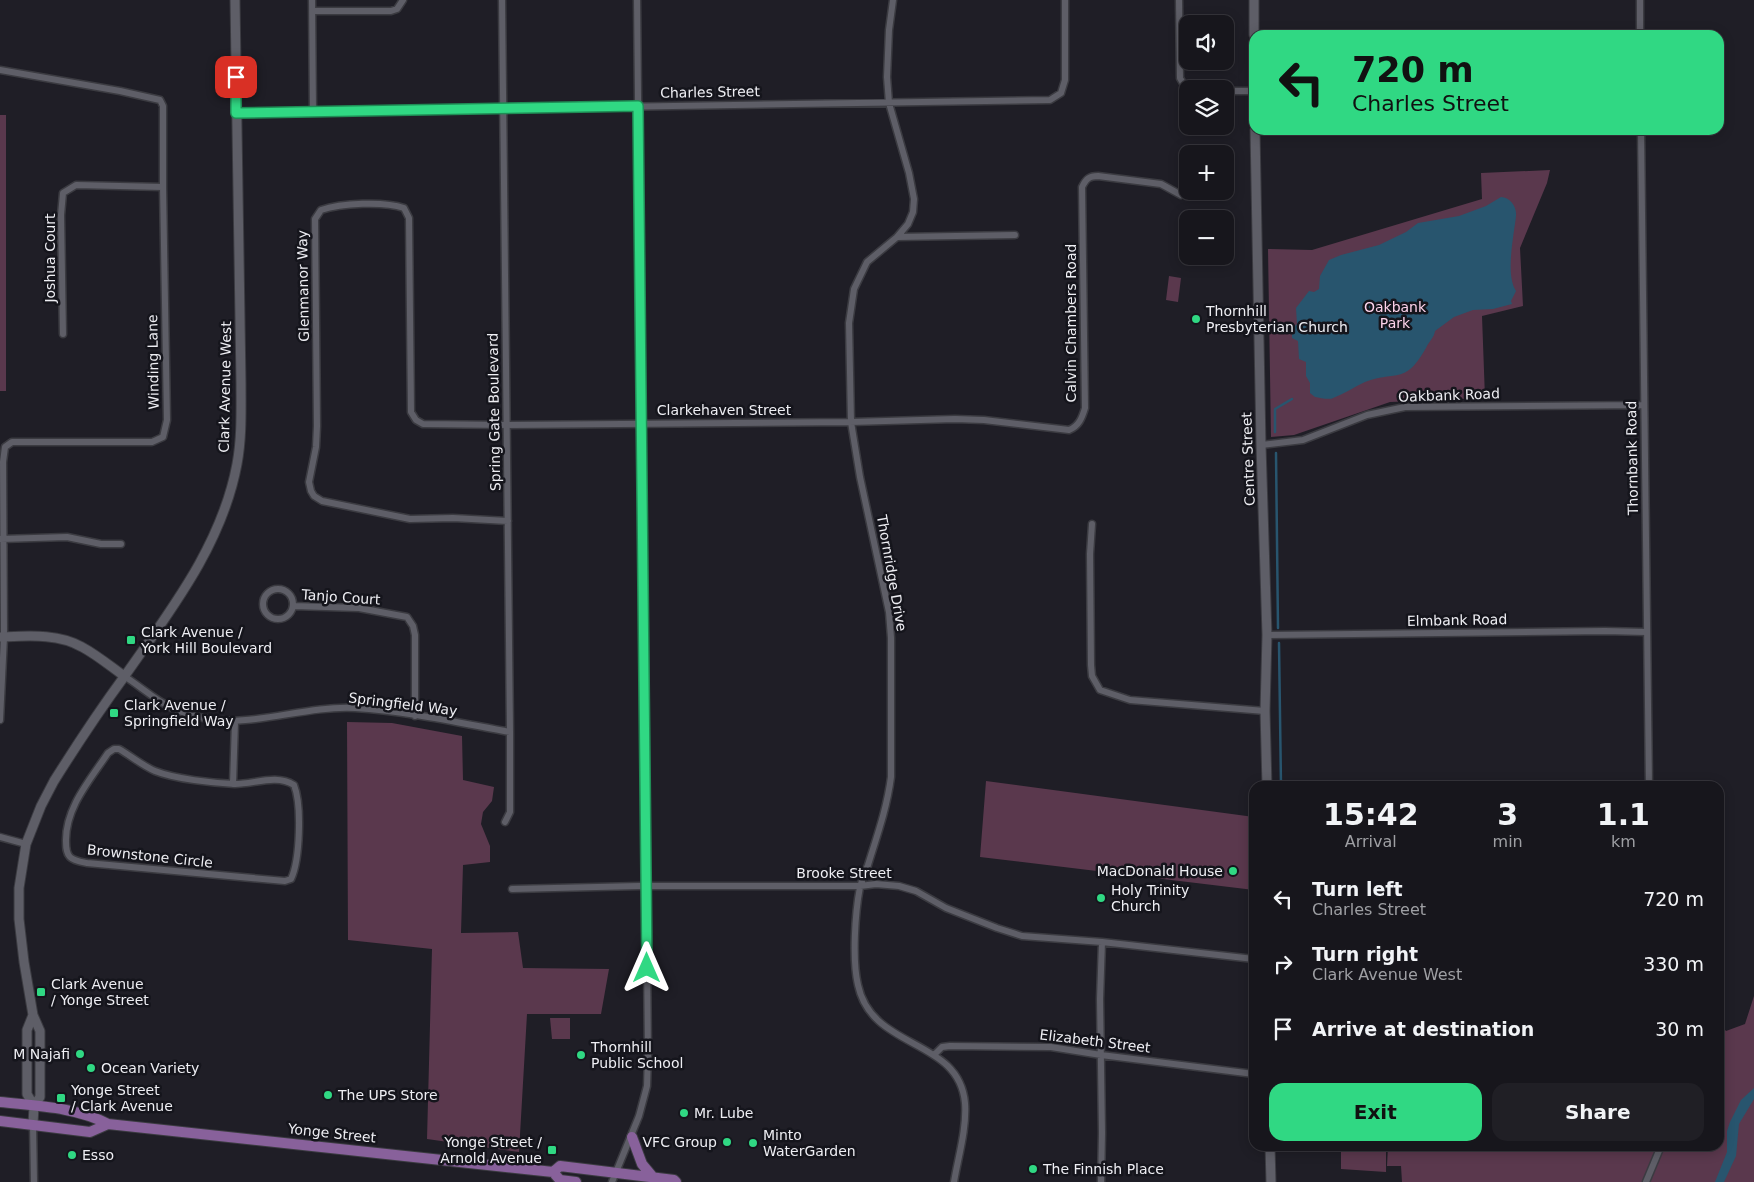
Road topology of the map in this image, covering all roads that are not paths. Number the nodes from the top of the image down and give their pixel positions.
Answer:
1 (235, 0) edge
2 (312, 0) edge
3 (403, 0) edge
4 (502, 0) edge
5 (637, 0) edge
6 (893, 0) edge
7 (1064, 0) edge
8 (1179, 0) edge
9 (1254, 0) edge
10 (1640, 0) edge
11 (313, 11) junction
12 (1254, 30) edge
13 (1640, 30) edge
14 (0, 70) edge
15 (1181, 80) edge
16 (1234, 91) edge
17 (1249, 91) edge
18 (889, 103) junction
19 (638, 106) junction
20 (504, 108) junction
21 (313, 111) junction
22 (236, 113) junction
23 (1254, 135) edge
24 (1641, 135) edge
25 (163, 187) junction
26 (1179, 194) edge
27 (1015, 236) dead end
28 (897, 237) junction
29 (63, 334) dead end
30 (1644, 405) junction
31 (851, 422) junction
32 (641, 423) junction
33 (507, 425) junction
34 (1261, 445) junction
35 (508, 521) junction
36 (1092, 524) dead end
37 (2, 539) edge
38 (121, 544) dead end
39 (293, 606) junction
40 (1646, 632) junction
41 (1268, 635) junction
42 (2, 637) edge
43 (124, 676) junction
44 (1265, 710) junction
45 (415, 716) junction
46 (0, 720) edge
47 (235, 722) junction
48 (510, 732) junction
49 (1266, 781) edge
50 (1649, 781) edge
51 (233, 784) junction
52 (505, 822) dead end
53 (0, 837) edge
54 (26, 844) junction
55 (646, 886) junction
56 (860, 886) junction
57 (512, 888) dead end
58 (1102, 942) junction
59 (1249, 958) edge
60 (33, 1016) junction
61 (935, 1054) junction
62 (1101, 1055) junction
63 (1249, 1073) edge
64 (0, 1102) edge
65 (34, 1106) junction
66 (0, 1121) edge
67 (33, 1124) junction
68 (108, 1124) junction
69 (632, 1137) junction
70 (1270, 1151) edge
71 (1659, 1151) edge
72 (652, 1176) junction
73 (614, 1177) edge
74 (558, 1178) edge
75 (34, 1182) edge
76 (576, 1182) edge
77 (676, 1182) edge
78 (954, 1182) edge
79 (1101, 1182) edge
80 (1271, 1182) edge
81 (1646, 1182) edge

1 - 22 street, Clark Avenue West
2 - 11 street
3 - 11 street
4 - 20 street, Spring Gate Boulevard
5 - 19 street
6 - 18 street, Thornridge Drive
7 - 18 street, Charles Street
8 - 15 street
9 - 12 street
10 - 13 street
11 - 21 street
14 - 25 street, Winding Lane
16 - 17 street
18 - 19 street, Charles Street
18 - 28 street, Thornridge Drive
19 - 20 street, Charles Street
19 - 32 street
20 - 21 street, Charles Street
20 - 33 street, Spring Gate Boulevard
21 - 22 street, Charles Street
22 - 43 street, Clark Avenue West
23 - 34 street, Centre Street
24 - 30 street, Thornbank Road
25 - 29 street, Joshua Court
25 - 37 street, Winding Lane
26 - 31 street, Calvin Chambers Road
27 - 28 street
28 - 31 street, Thornridge Drive
30 - 34 street, Oakbank Road
30 - 40 street, Thornbank Road
31 - 32 street, Clarkehaven Street
31 - 56 street, Thornridge Drive
32 - 33 street, Clarkehaven Street
32 - 55 street
33 - 35 street, Spring Gate Boulevard
33 - 35 street, Glenmanor Way
34 - 41 street, Centre Street
35 - 48 street, Spring Gate Boulevard
36 - 44 street
37 - 38 street
37 - 42 street, Winding Lane
39 - 39 street, Tanjo Court
39 - 45 street, Tanjo Court
40 - 41 street, Elmbank Road
40 - 50 street, Thornbank Road
41 - 44 street, Centre Street
42 - 43 street
42 - 46 street, Winding Lane
43 - 47 street, Springfield Way
43 - 54 street, Clark Avenue West
44 - 49 street, Centre Street
45 - 47 street, Springfield Way
45 - 48 street, Springfield Way
47 - 51 street
48 - 52 street, Spring Gate Boulevard
51 - 51 street, Brownstone Circle
53 - 54 street
54 - 60 street, Clark Avenue West
55 - 56 street, Brooke Street
55 - 57 street, Brooke Street
55 - 69 street
56 - 58 street, Brooke Street
56 - 61 street, Thornridge Drive
58 - 59 street, Brooke Street
58 - 62 street
60 - 65 street, Clark Avenue West
60 - 65 street, Clark Avenue West
61 - 62 street, Elizabeth Street
61 - 78 street, Thornridge Drive
62 - 63 street, Elizabeth Street
62 - 79 street
64 - 65 main road, Yonge Street
65 - 67 street
65 - 68 main road, Yonge Street
66 - 67 main road, Yonge Street
67 - 68 main road, Yonge Street
67 - 75 street
68 - 74 main road, Yonge Street
69 - 72 main road
69 - 73 street
70 - 80 street
71 - 81 street
72 - 73 main road, Yonge Street
72 - 77 main road, Yonge Street
73 - 74 main road, Yonge Street
74 - 76 main road, Yonge Street

